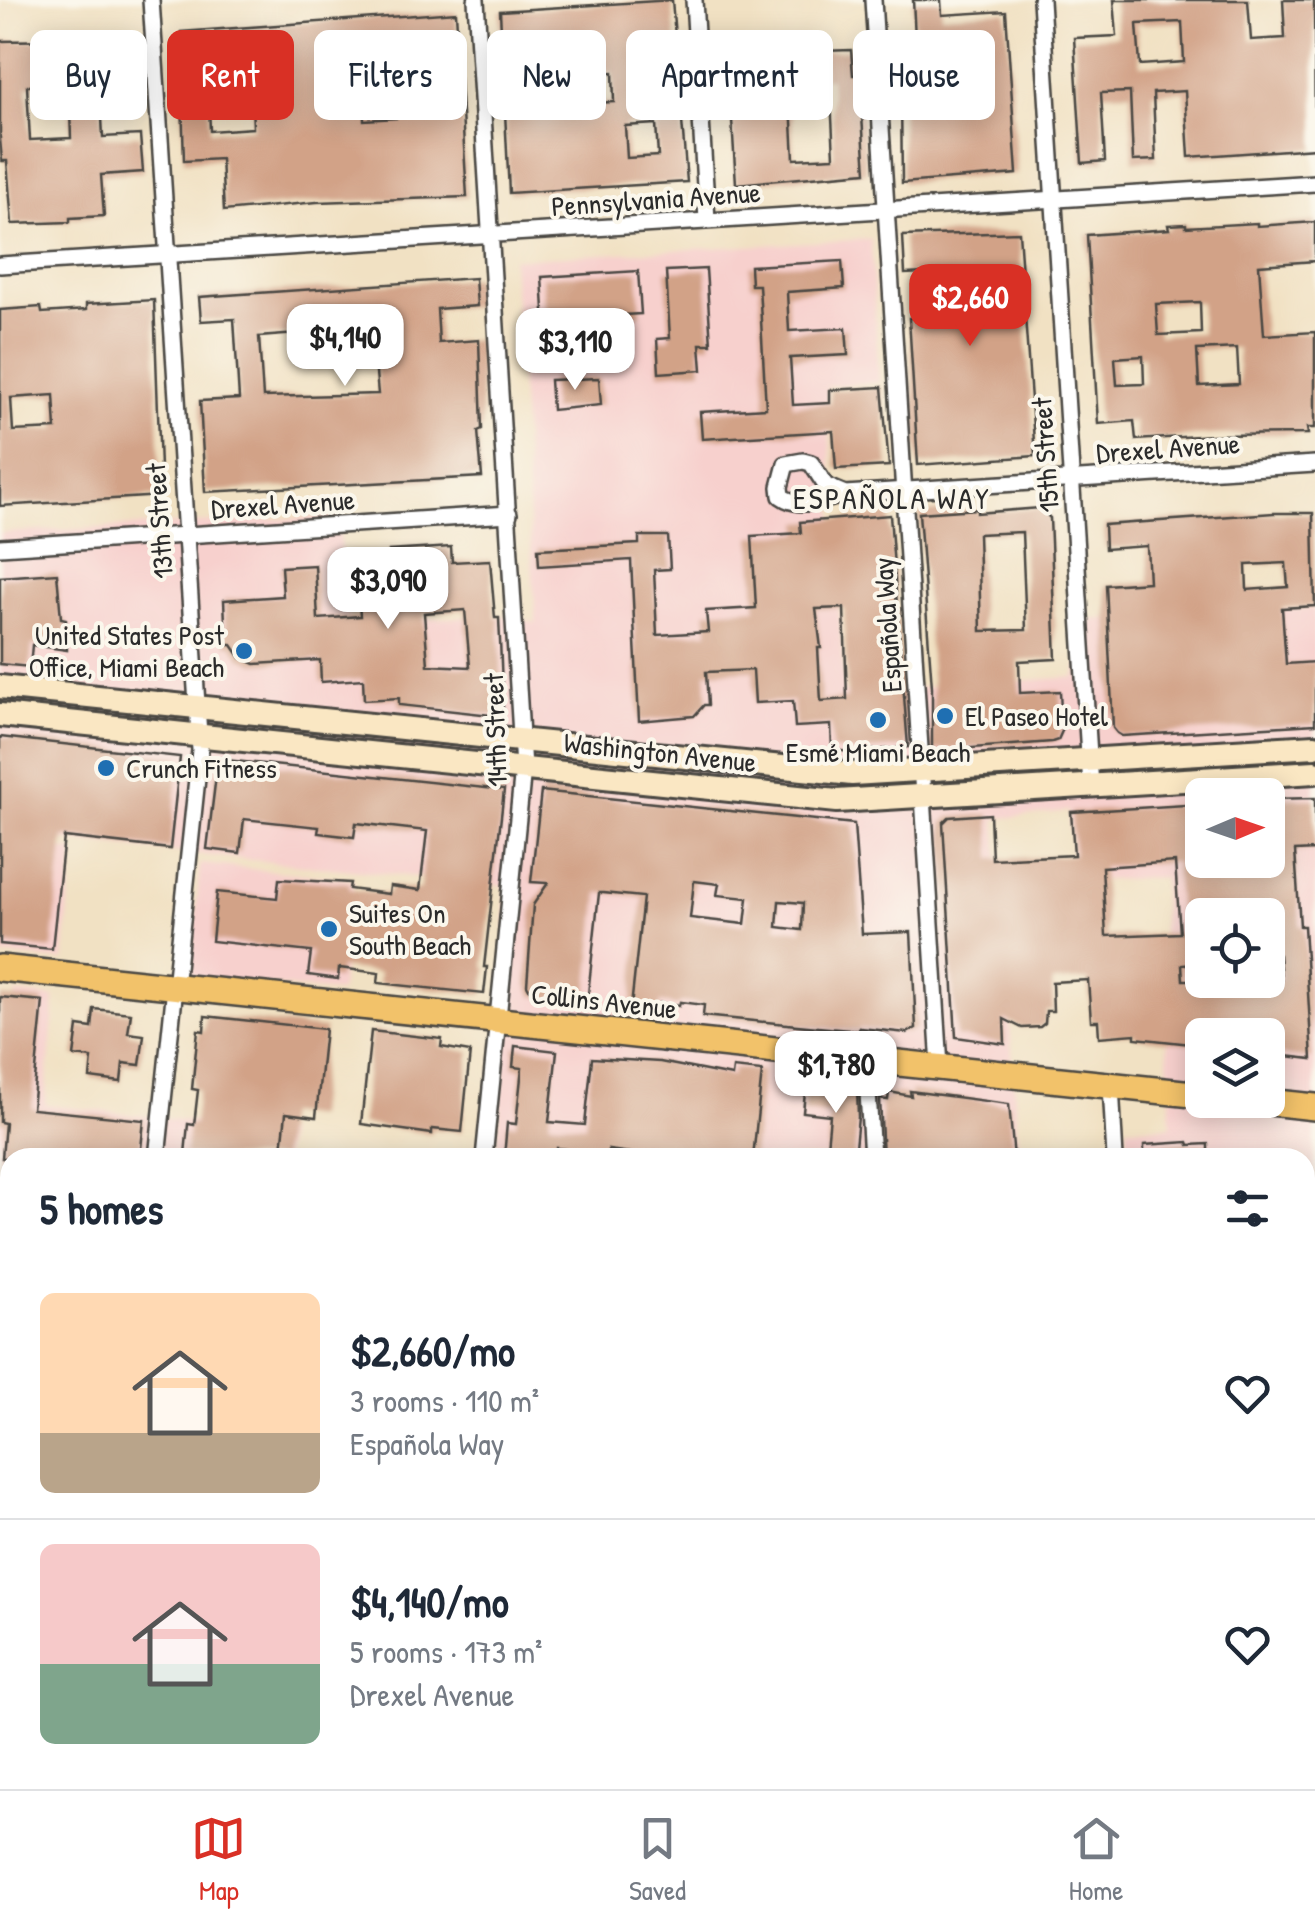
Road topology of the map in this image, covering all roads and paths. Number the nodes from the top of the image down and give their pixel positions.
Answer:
1 (152, 0) edge
2 (476, 0) edge
3 (694, 0) edge
4 (872, 0) edge
5 (1041, 0) edge
6 (1315, 182) edge
7 (1054, 200) junction
8 (886, 210) junction
9 (707, 220) junction
10 (490, 235) junction
11 (168, 255) junction
12 (0, 265) edge
13 (1315, 464) edge
14 (1072, 480) junction
15 (903, 490) junction
16 (845, 494) dead end
17 (509, 514) junction
18 (185, 536) junction
19 (0, 547) edge
20 (0, 687) edge
21 (197, 708) junction
22 (0, 715) edge
23 (200, 735) junction
24 (522, 740) junction
25 (1315, 746) edge
26 (1090, 760) junction
27 (523, 768) junction
28 (921, 770) junction
29 (1315, 772) edge
30 (1091, 788) junction
31 (924, 797) junction
32 (0, 968) edge
33 (175, 987) junction
34 (498, 1020) junction
35 (866, 1059) junction
36 (940, 1067) junction
37 (1111, 1084) junction
38 (1185, 1093) edge
39 (1285, 1103) edge
40 (1315, 1106) edge
41 (158, 1148) edge
42 (485, 1148) edge
43 (871, 1148) edge
44 (1114, 1148) edge

1 - 11 street, 13th Street
2 - 10 street, 14th Street
3 - 9 street
4 - 8 street, Española Way
5 - 7 street, 15th Street
6 - 7 street, Pennsylvania Avenue
7 - 8 street, Pennsylvania Avenue
7 - 14 street, 15th Street
8 - 9 street, Pennsylvania Avenue
8 - 15 street, Española Way
9 - 10 street, Pennsylvania Avenue
10 - 11 street, Pennsylvania Avenue
10 - 17 street, 14th Street
11 - 12 street, Pennsylvania Avenue
11 - 18 street, 13th Street
13 - 14 street, Drexel Avenue
14 - 15 street, Drexel Avenue
14 - 26 street, 15th Street
15 - 16 street, Drexel Avenue
15 - 28 street, Española Way
17 - 18 street, Drexel Avenue
17 - 24 street, 14th Street
18 - 19 street, Drexel Avenue
18 - 21 street, 13th Street
20 - 21 main road, Washington Avenue
21 - 23 street, 13th Street
21 - 24 main road, Washington Avenue
22 - 23 main road, Washington Avenue
23 - 27 main road, Washington Avenue
23 - 33 street, 13th Street
24 - 27 street, 14th Street
24 - 28 main road, Washington Avenue
25 - 26 main road, Washington Avenue
26 - 28 main road, Washington Avenue
26 - 30 street, 15th Street
27 - 31 main road, Washington Avenue
27 - 34 street, 14th Street
28 - 31 street, Española Way
29 - 30 main road, Washington Avenue
30 - 31 main road, Washington Avenue
31 - 36 street, Española Way
32 - 33 main road, Collins Avenue
33 - 34 main road, Collins Avenue
33 - 41 street, 13th Street
34 - 35 main road, Collins Avenue
34 - 42 street, 14th Street
35 - 36 main road, Collins Avenue
35 - 43 street
36 - 37 main road, Collins Avenue
37 - 38 main road, Collins Avenue
37 - 44 street
39 - 40 main road

